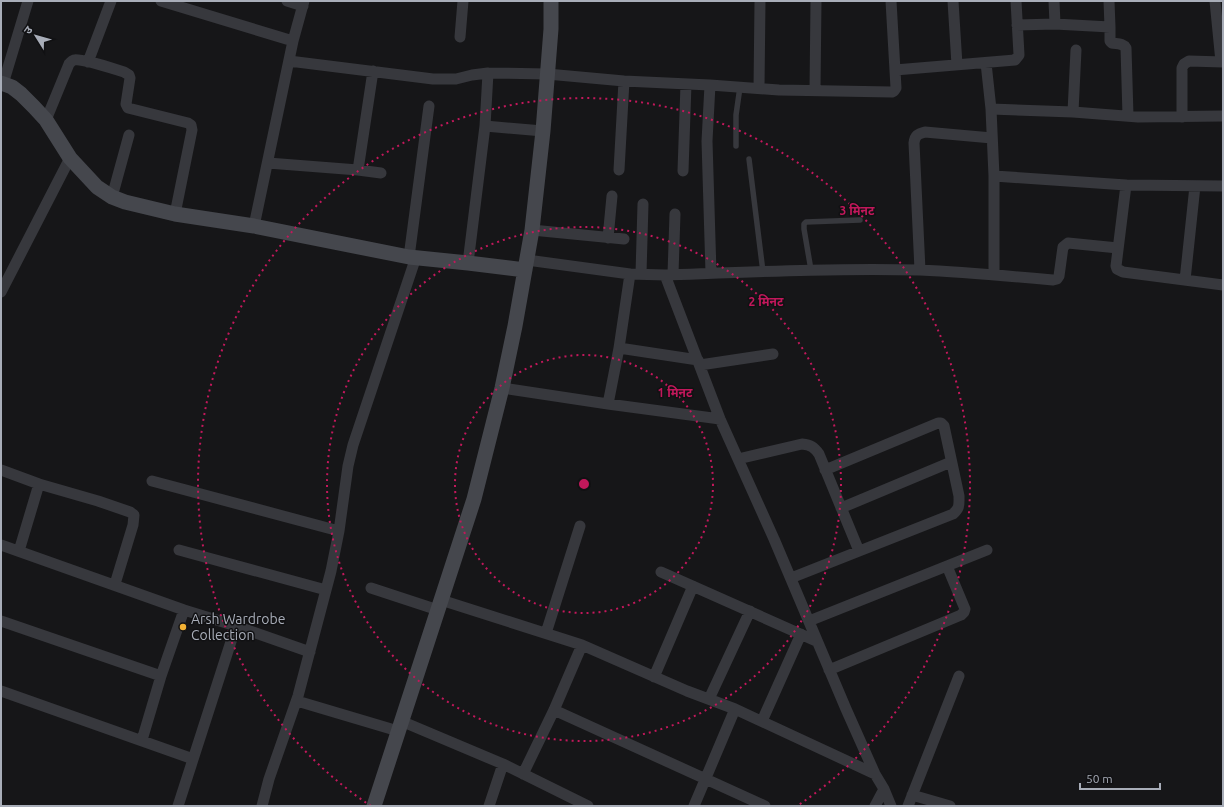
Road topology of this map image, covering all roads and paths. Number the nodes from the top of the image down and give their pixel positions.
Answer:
1 (28, 1) edge
2 (111, 1) edge
3 (163, 1) edge
4 (288, 1) edge
5 (462, 1) edge
6 (551, 1) edge
7 (760, 1) edge
8 (816, 1) edge
9 (890, 1) edge
10 (953, 1) edge
11 (1016, 1) edge
12 (1054, 1) edge
13 (1109, 1) edge
14 (1215, 1) edge
15 (303, 3) edge
16 (1055, 24) junction
17 (1017, 25) junction
18 (1110, 27) junction
19 (460, 37) dead end
20 (293, 41) junction
21 (1076, 50) dead end
22 (289, 61) junction
23 (88, 62) junction
24 (1222, 62) edge
25 (986, 63) junction
26 (957, 65) junction
27 (895, 70) junction
28 (373, 71) junction
29 (488, 73) junction
30 (547, 74) junction
31 (624, 81) junction
32 (2, 84) edge
33 (686, 84) junction
34 (710, 85) junction
35 (740, 87) junction
36 (759, 88) junction
37 (815, 90) junction
38 (429, 106) dead end
39 (991, 109) junction
40 (1073, 112) junction
41 (1128, 116) junction
42 (1223, 116) edge
43 (1182, 117) junction
44 (46, 120) junction
45 (485, 126) junction
46 (543, 131) junction
47 (129, 135) dead end
48 (992, 138) junction
49 (736, 146) dead end
50 (70, 158) junction
51 (749, 159) dead end
52 (268, 163) junction
53 (358, 170) junction
54 (619, 170) dead end
55 (683, 171) dead end
56 (381, 173) dead end
57 (994, 176) junction
58 (1126, 185) junction
59 (1195, 186) junction
60 (1223, 186) edge
61 (612, 196) dead end
62 (112, 197) junction
63 (643, 204) dead end
64 (175, 214) junction
65 (675, 214) dead end
66 (860, 220) dead end
67 (254, 226) junction
68 (532, 230) junction
69 (608, 238) junction
70 (624, 239) dead end
71 (1118, 248) junction
72 (412, 257) junction
73 (468, 262) junction
74 (526, 265) junction
75 (811, 270) junction
76 (920, 270) junction
77 (763, 272) junction
78 (711, 273) junction
79 (635, 274) junction
80 (994, 274) junction
81 (669, 275) junction
82 (4, 278) edge
83 (1186, 280) junction
84 (1223, 285) edge
85 (1, 292) edge
86 (619, 348) junction
87 (773, 354) dead end
88 (699, 363) junction
89 (502, 388) junction
90 (608, 404) junction
91 (720, 419) junction
92 (738, 459) junction
93 (952, 462) junction
94 (1, 470) edge
95 (825, 470) junction
96 (152, 481) dead end
97 (39, 484) junction
98 (841, 508) junction
99 (580, 526) dead end
100 (339, 531) junction
101 (1, 545) edge
102 (179, 550) dead end
103 (987, 550) dead end
104 (20, 551) junction
105 (859, 551) junction
106 (947, 566) junction
107 (661, 572) dead end
108 (791, 578) junction
109 (115, 584) junction
110 (693, 586) junction
111 (371, 588) dead end
112 (326, 590) junction
113 (440, 605) junction
114 (184, 610) junction
115 (750, 611) junction
116 (1, 621) edge
117 (809, 621) junction
118 (236, 626) junction
119 (546, 633) junction
120 (801, 634) junction
121 (816, 640) junction
122 (582, 645) junction
123 (310, 652) junction
124 (829, 670) junction
125 (161, 676) junction
126 (654, 676) junction
127 (959, 676) dead end
128 (1, 691) edge
129 (709, 699) junction
130 (297, 701) junction
131 (735, 708) junction
132 (554, 710) junction
133 (762, 721) junction
134 (399, 726) junction
135 (142, 740) junction
136 (194, 759) junction
137 (502, 764) junction
138 (524, 774) junction
139 (875, 774) junction
140 (706, 779) junction
141 (884, 789) junction
142 (910, 801) edge
143 (178, 806) edge
144 (262, 806) edge
145 (374, 806) edge
146 (488, 806) edge
147 (588, 806) edge
148 (694, 806) edge
149 (765, 806) edge
150 (875, 806) edge
151 (891, 806) edge
152 (950, 806) edge

1 - 32 street
2 - 23 street
3 - 20 street
4 - 15 street
5 - 19 street
6 - 30 street
7 - 36 street
8 - 37 street
9 - 27 street
10 - 26 street
11 - 17 street
12 - 16 street
13 - 18 street
14 - 24 street
15 - 20 street
16 - 17 street
16 - 18 street
17 - 25 street
18 - 41 street
20 - 22 street
21 - 40 street
22 - 28 street
22 - 52 street
23 - 44 street
23 - 64 street
24 - 43 street
25 - 26 street
25 - 39 street
26 - 27 street
27 - 37 street
28 - 29 street
28 - 53 street
29 - 30 street
29 - 45 street
30 - 31 street
30 - 46 street
31 - 33 street
31 - 54 street
32 - 44 street
33 - 34 street
33 - 55 street
34 - 35 street
34 - 78 street
35 - 36 street
35 - 49 lane
36 - 37 street
38 - 72 street
39 - 40 street
39 - 48 street
40 - 41 street
41 - 43 street
42 - 43 street
44 - 50 street
45 - 46 street
45 - 73 street
46 - 68 street
47 - 62 street
48 - 57 street
48 - 76 street
50 - 62 street
50 - 82 street
51 - 77 lane
52 - 53 street
52 - 67 street
53 - 56 street
57 - 58 street
57 - 80 street
58 - 59 street
58 - 71 street
59 - 60 street
59 - 83 street
61 - 69 street
62 - 64 street
63 - 79 street
64 - 67 street
65 - 81 street
66 - 75 lane
67 - 72 street
68 - 69 street
68 - 74 street
69 - 70 street
71 - 80 street
71 - 83 street
72 - 73 street
72 - 100 street
73 - 74 street
74 - 79 street
74 - 89 street
75 - 76 street
75 - 77 street
76 - 80 street
77 - 78 street
78 - 81 street
79 - 81 street
79 - 86 street
81 - 88 street
82 - 85 street
83 - 84 street
86 - 88 street
86 - 90 street
87 - 88 street
88 - 91 street
89 - 90 street
89 - 113 street
90 - 91 street
91 - 92 street
92 - 95 street
92 - 108 street
93 - 95 street
93 - 98 street
93 - 105 street
94 - 97 street
95 - 98 street
96 - 100 street
97 - 104 street
97 - 109 street
98 - 105 street
99 - 119 street
100 - 112 street
101 - 104 street
102 - 112 street
103 - 106 street
104 - 109 street
105 - 108 street
106 - 117 street
106 - 124 street
107 - 110 street
108 - 117 street
109 - 114 street
110 - 115 street
110 - 126 street
111 - 113 street
112 - 123 street
113 - 119 street
113 - 134 street
114 - 118 street
114 - 125 street
115 - 120 street
115 - 129 street
116 - 125 street
117 - 121 street
118 - 123 street
118 - 136 street
119 - 122 street
120 - 121 street
120 - 133 street
121 - 124 street
122 - 126 street
122 - 132 street
123 - 130 street
124 - 139 street
125 - 135 street
126 - 129 street
127 - 142 street
128 - 135 street
129 - 131 street
130 - 134 street
130 - 144 street
131 - 133 street
131 - 140 street
132 - 138 street
132 - 140 street
133 - 139 street
134 - 137 street
134 - 145 street
135 - 136 street
136 - 143 street
137 - 138 street
137 - 146 street
138 - 147 street
139 - 141 street
140 - 148 street
140 - 149 street
141 - 150 street
141 - 151 street
142 - 152 street

